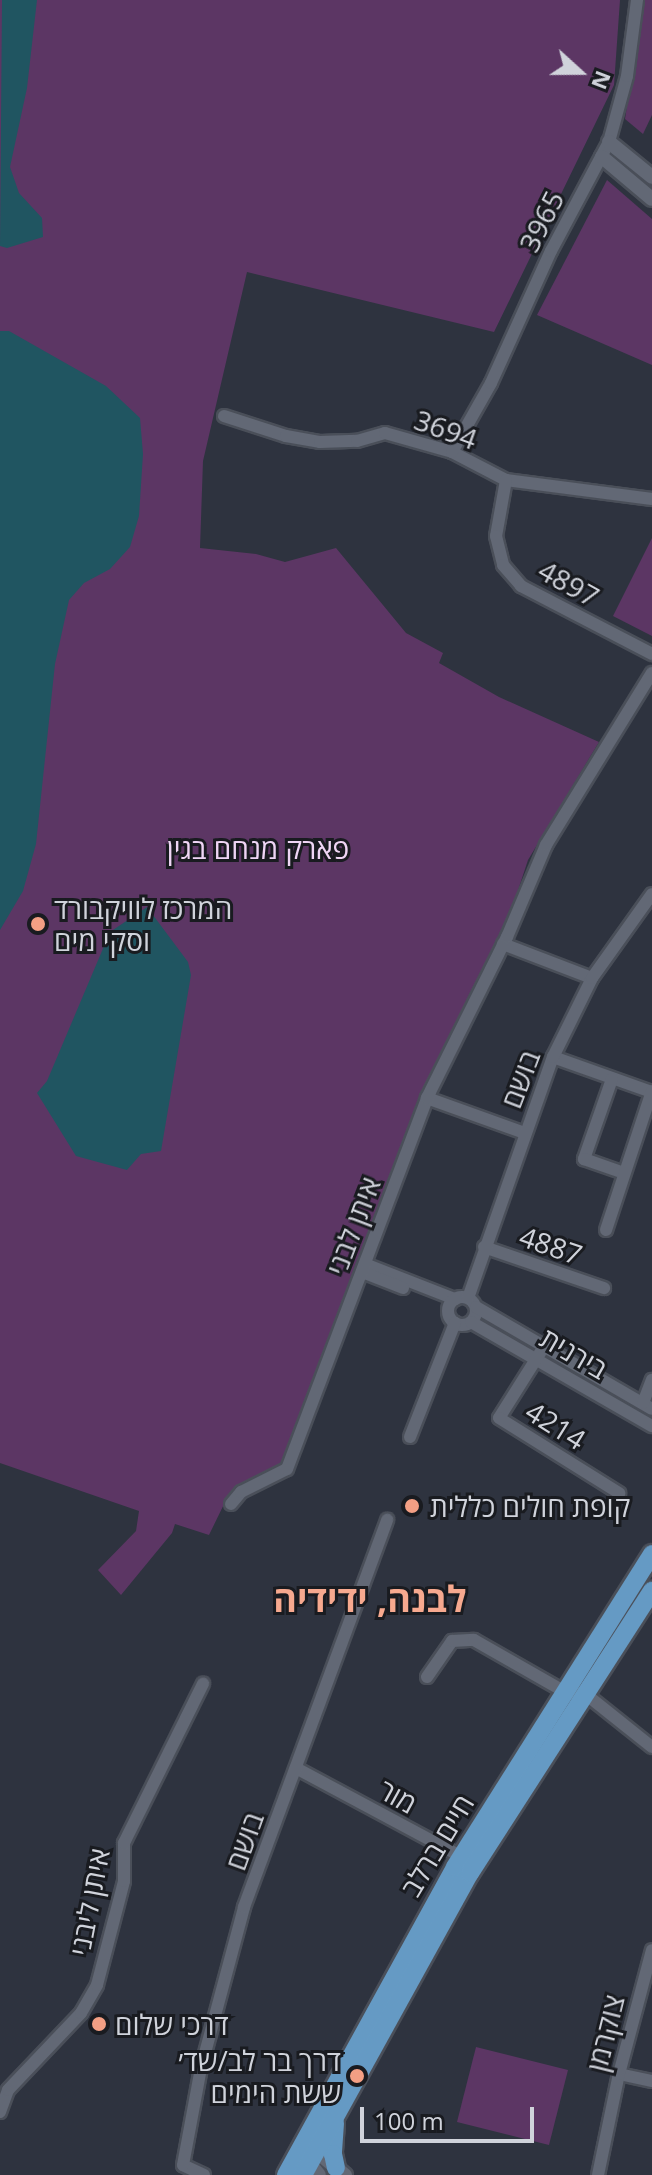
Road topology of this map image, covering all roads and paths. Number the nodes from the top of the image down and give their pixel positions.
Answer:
1 (637, 0) edge
2 (609, 142) junction
3 (602, 157) junction
4 (652, 177) edge
5 (652, 199) edge
6 (224, 416) dead end
7 (452, 452) junction
8 (506, 480) junction
9 (652, 499) edge
10 (652, 654) edge
11 (652, 673) edge
12 (652, 894) edge
13 (639, 914) junction
14 (652, 919) edge
15 (503, 944) junction
16 (592, 978) junction
17 (553, 1057) junction
18 (612, 1079) junction
19 (652, 1092) edge
20 (427, 1098) junction
21 (525, 1133) junction
22 (624, 1173) junction
23 (606, 1230) dead end
24 (484, 1247) junction
25 (363, 1268) junction
26 (604, 1288) dead end
27 (462, 1302) junction
28 (471, 1322) junction
29 (455, 1323) junction
30 (545, 1345) junction
31 (537, 1359) junction
32 (652, 1380) edge
33 (647, 1406) edge
34 (652, 1426) edge
35 (410, 1437) dead end
36 (619, 1493) dead end
37 (231, 1504) dead end
38 (387, 1520) dead end
39 (652, 1554) edge
40 (652, 1591) edge
41 (427, 1677) dead end
42 (203, 1684) dead end
43 (568, 1687) junction
44 (587, 1695) junction
45 (652, 1747) edge
46 (296, 1768) junction
47 (470, 1858) junction
48 (652, 1950) edge
49 (619, 2074) junction
50 (652, 2081) edge
51 (0, 2112) edge
52 (337, 2113) junction
53 (318, 2165) edge
54 (204, 2175) edge
55 (286, 2175) edge
56 (598, 2175) edge

1 - 2 street, 3965
2 - 3 street, 3965
2 - 4 street
3 - 5 street
3 - 7 street, 3965
6 - 7 street, 3694
7 - 8 street, 3694
8 - 9 street, 3694
8 - 10 street, 4897
11 - 15 street, איתן לבני
12 - 13 street, בושם
13 - 14 street
13 - 16 street, בושם
15 - 16 street
15 - 20 street, איתן לבני
16 - 17 street, בושם
17 - 18 street
17 - 21 street, בושם
18 - 19 street
18 - 22 street
19 - 22 street
20 - 21 street
20 - 25 street, איתן לבני
21 - 24 street, בושם
22 - 23 street
24 - 26 street, 4887
24 - 27 street, בושם
25 - 27 street, בירנית
25 - 37 street, איתן לבני
27 - 28 street, בושם
27 - 29 street
27 - 30 street, בירנית
28 - 29 street
28 - 31 street, בירנית
29 - 35 street
30 - 31 street, 4214
30 - 33 street, בירנית
31 - 34 street, בירנית
31 - 36 street, 4214
32 - 33 street
38 - 46 street, בושם
39 - 43 main road, חיים ברלב
40 - 44 main road, חיים ברלב
41 - 43 street
42 - 51 street, איתן ליבני
43 - 44 street
43 - 47 main road, חיים ברלב
44 - 45 street
44 - 47 main road, חיים ברלב
46 - 47 street, מור
46 - 54 street, בושם
47 - 52 main road, חיים ברלב
47 - 53 main road, חיים ברלב
48 - 49 street, צוקרמן
49 - 50 street
49 - 56 street, צוקרמן
52 - 53 main road, חיים ברלב
52 - 53 main road
53 - 55 main road, חיים ברלב

